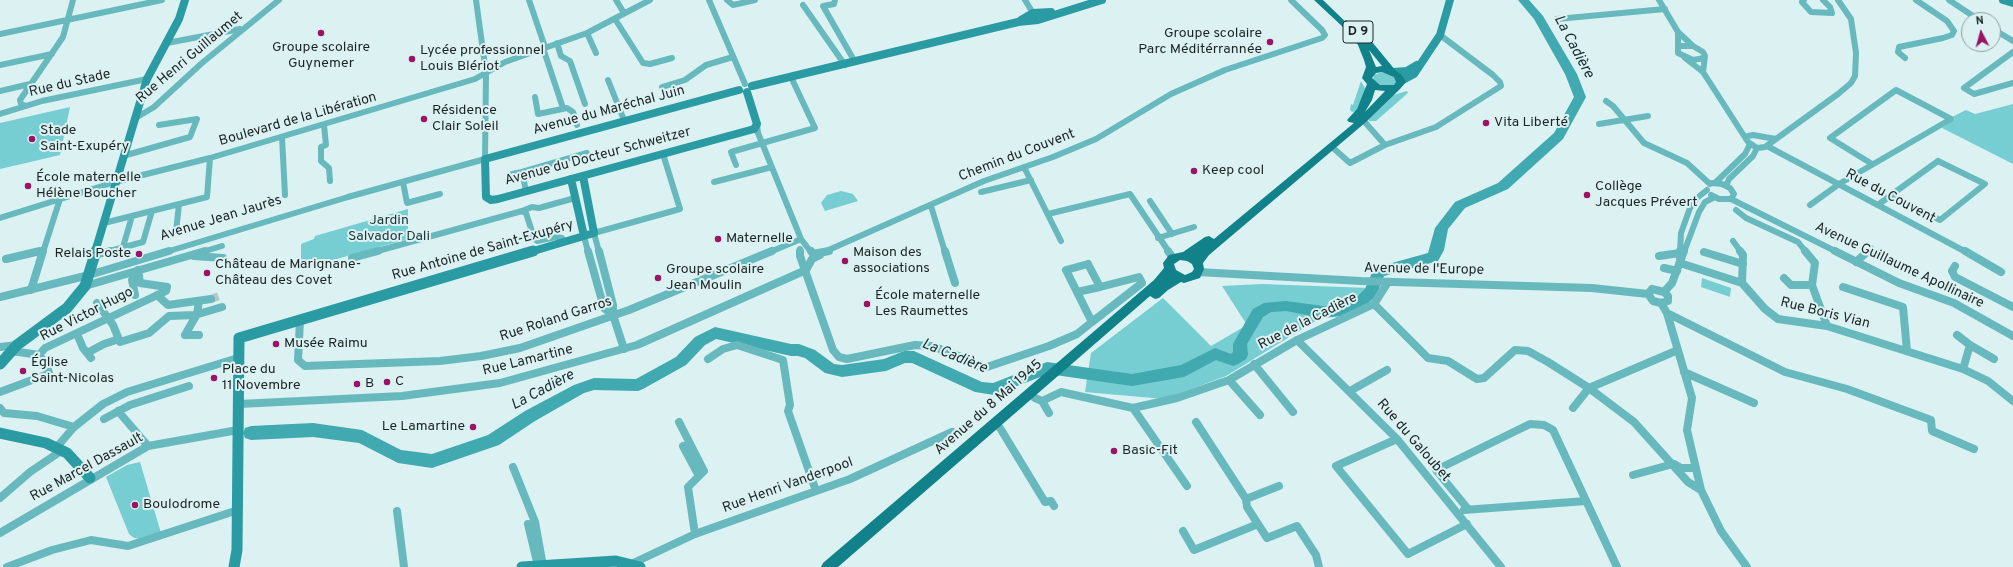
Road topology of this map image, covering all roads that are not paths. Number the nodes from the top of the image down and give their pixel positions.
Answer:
1 (73, 0) edge
2 (162, 0) edge
3 (185, 0) edge
4 (279, 0) edge
5 (476, 0) edge
6 (529, 0) edge
7 (616, 0) edge
8 (650, 0) edge
9 (709, 0) edge
10 (726, 0) edge
11 (756, 0) edge
12 (835, 0) edge
13 (1025, 0) edge
14 (1102, 0) edge
15 (1291, 0) edge
16 (1318, 0) edge
17 (1450, 0) edge
18 (1659, 0) edge
19 (1804, 0) edge
20 (1823, 0) edge
21 (1838, 0) edge
22 (1916, 0) edge
23 (1949, 0) edge
24 (2003, 0) edge
25 (2013, 3) edge
26 (803, 5) dead end
27 (1665, 9) junction
28 (1967, 12) edge
29 (624, 13) junction
30 (1035, 16) junction
31 (615, 18) junction
32 (69, 19) junction
33 (1557, 19) dead end
34 (240, 29) dead end
35 (1678, 32) junction
36 (587, 33) junction
37 (0, 34) edge
38 (2001, 34) edge
39 (1440, 35) junction
40 (2013, 41) edge
41 (167, 43) junction
42 (557, 44) junction
43 (1679, 46) junction
44 (1693, 46) junction
45 (544, 48) junction
46 (1431, 48) junction
47 (2013, 52) edge
48 (596, 53) dead end
49 (52, 54) junction
50 (733, 57) junction
51 (672, 58) dead end
52 (1685, 58) junction
53 (1704, 58) junction
54 (1905, 58) dead end
55 (855, 62) junction
56 (0, 65) edge
57 (845, 65) junction
58 (1392, 71) junction
59 (1704, 72) junction
60 (486, 73) junction
61 (1368, 74) junction
62 (791, 77) junction
63 (146, 79) junction
64 (608, 80) dead end
65 (1401, 81) junction
66 (30, 84) junction
67 (1372, 84) junction
68 (2013, 84) edge
69 (662, 87) dead end
70 (746, 88) junction
71 (1393, 89) junction
72 (0, 91) edge
73 (535, 97) dead end
74 (1606, 101) dead end
75 (585, 104) dead end
76 (26, 106) junction
77 (563, 108) junction
78 (0, 114) edge
79 (1648, 116) dead end
80 (134, 119) junction
81 (624, 120) junction
82 (1363, 120) junction
83 (1626, 121) junction
84 (1599, 124) dead end
85 (159, 125) dead end
86 (324, 125) junction
87 (577, 125) dead end
88 (757, 129) junction
89 (282, 137) junction
90 (1762, 138) junction
91 (1749, 139) junction
92 (1776, 139) junction
93 (762, 143) junction
94 (1385, 145) junction
95 (1767, 146) junction
96 (1332, 147) junction
97 (1757, 148) junction
98 (587, 153) dead end
99 (663, 154) junction
100 (123, 156) junction
101 (210, 158) junction
102 (485, 159) junction
103 (1872, 164) junction
104 (736, 165) dead end
105 (772, 167) junction
106 (1024, 167) junction
107 (522, 172) junction
108 (512, 174) dead end
109 (583, 176) junction
110 (571, 179) junction
111 (1031, 180) junction
112 (330, 181) dead end
113 (115, 182) junction
114 (403, 182) junction
115 (714, 182) dead end
116 (1839, 184) junction
117 (1711, 186) junction
118 (1726, 186) junction
119 (526, 191) junction
120 (981, 192) dead end
121 (440, 194) dead end
122 (285, 195) dead end
123 (1891, 195) junction
124 (1715, 197) junction
125 (60, 199) junction
126 (570, 199) junction
127 (1731, 199) junction
128 (1150, 201) dead end
129 (179, 204) junction
130 (1810, 205) dead end
131 (1878, 205) junction
132 (931, 206) junction
133 (1736, 210) dead end
134 (152, 211) junction
135 (525, 213) junction
136 (1048, 214) junction
137 (132, 216) junction
138 (0, 218) edge
139 (104, 223) junction
140 (1194, 227) dead end
141 (176, 232) dead end
142 (594, 233) junction
143 (1172, 234) junction
144 (584, 236) junction
145 (1158, 238) junction
146 (802, 239) junction
147 (1061, 241) dead end
148 (1733, 241) dead end
149 (564, 242) junction
150 (222, 246) dead end
151 (123, 247) junction
152 (1871, 248) dead end
153 (44, 250) junction
154 (1704, 252) dead end
155 (1680, 253) junction
156 (95, 255) junction
157 (187, 256) junction
158 (812, 256) junction
159 (1185, 256) junction
160 (223, 258) dead end
161 (352, 258) dead end
162 (803, 258) junction
163 (1173, 258) junction
164 (6, 259) dead end
165 (1856, 262) junction
166 (1680, 263) junction
167 (1743, 264) junction
168 (1955, 266) dead end
169 (1198, 267) junction
170 (806, 270) junction
171 (1169, 270) junction
172 (1677, 271) junction
173 (2001, 272) dead end
174 (139, 273) junction
175 (89, 275) junction
176 (1180, 278) junction
177 (1784, 278) dead end
178 (1386, 282) junction
179 (955, 283) dead end
180 (1742, 283) junction
181 (1812, 285) junction
182 (85, 286) junction
183 (1100, 287) junction
184 (1843, 287) dead end
185 (31, 290) junction
186 (1077, 292) junction
187 (1664, 292) junction
188 (1648, 294) junction
189 (135, 295) dead end
190 (157, 296) junction
191 (0, 297) edge
192 (211, 298) tunnel mouth
193 (198, 301) junction
194 (97, 303) dead end
195 (1374, 304) junction
196 (1662, 304) junction
197 (222, 307) dead end
198 (2013, 307) edge
199 (197, 314) junction
200 (1667, 314) junction
201 (613, 315) junction
202 (106, 318) junction
203 (300, 320) junction
204 (1092, 322) junction
205 (1827, 326) junction
206 (77, 334) junction
207 (199, 335) dead end
208 (1957, 335) dead end
209 (2013, 336) edge
210 (1297, 340) junction
211 (120, 341) junction
212 (1970, 345) junction
213 (0, 347) edge
214 (15, 348) junction
215 (624, 349) junction
216 (1678, 350) junction
217 (1907, 351) junction
218 (39, 355) junction
219 (238, 358) junction
220 (708, 359) dead end
221 (1994, 359) dead end
222 (1071, 362) junction
223 (0, 364) edge
224 (1254, 364) junction
225 (1963, 369) junction
226 (1387, 370) dead end
227 (1684, 372) junction
228 (1229, 380) junction
229 (1048, 382) junction
230 (189, 386) dead end
231 (1589, 388) junction
232 (1350, 391) junction
233 (0, 392) edge
234 (1039, 399) junction
235 (2013, 401) edge
236 (1754, 403) dead end
237 (239, 404) junction
238 (0, 408) edge
239 (1134, 408) junction
240 (1573, 408) dead end
241 (118, 411) junction
242 (1292, 412) dead end
243 (1049, 413) dead end
244 (1260, 415) dead end
245 (104, 419) dead end
246 (679, 422) dead end
247 (1196, 422) dead end
248 (74, 427) junction
249 (1000, 428) junction
250 (238, 430) junction
251 (952, 432) dead end
252 (0, 433) edge
253 (1397, 439) junction
254 (148, 446) junction
255 (683, 446) dead end
256 (58, 449) junction
257 (1974, 449) dead end
258 (1674, 464) junction
259 (513, 467) dead end
260 (1696, 468) junction
261 (1633, 475) dead end
262 (699, 476) junction
263 (90, 478) junction
264 (1187, 486) dead end
265 (1279, 486) dead end
266 (1701, 490) junction
267 (816, 491) junction
268 (1, 496) edge
269 (1246, 499) junction
270 (1586, 502) junction
271 (1054, 506) dead end
272 (1468, 509) junction
273 (238, 510) junction
274 (397, 511) dead end
275 (1458, 513) junction
276 (528, 524) dead end
277 (1258, 524) junction
278 (1467, 524) junction
279 (1183, 531) dead end
280 (0, 533) edge
281 (695, 534) junction
282 (636, 565) edge
283 (540, 566) junction
284 (563, 566) edge
285 (7, 567) edge
286 (234, 567) edge
287 (404, 567) edge
288 (522, 567) edge
289 (828, 567) edge
290 (840, 567) edge
291 (1319, 567) edge
292 (1501, 567) edge
293 (1617, 567) edge
294 (1747, 567) edge

1 - 32 street
2 - 32 street
3 - 41 main road
4 - 80 street, Rue Henri Guillaumet
5 - 60 street
6 - 45 street
7 - 29 street
8 - 29 street, Boulevard de la Libération
9 - 50 street
10 - 11 street
12 - 55 street
13 - 30 street
14 - 30 main road, Avenue du Maréchal Juin
15 - 106 street, Chemin du Couvent
16 - 58 main road, D 9
16 - 61 main road, D 9
17 - 39 main road
18 - 27 street
19 - 20 street
21 - 92 street
22 - 54 street
23 - 28 street
24 - 25 main road
26 - 57 street
27 - 33 street
27 - 35 street
29 - 31 street, Boulevard de la Libération
30 - 55 main road, Avenue du Maréchal Juin
31 - 36 street, Boulevard de la Libération
31 - 51 street
32 - 37 street
32 - 49 street
34 - 41 street
35 - 43 street
35 - 44 street
36 - 42 street, Boulevard de la Libération
36 - 48 street
38 - 40 street
39 - 46 main road
39 - 94 street
41 - 63 main road
42 - 45 street, Boulevard de la Libération
42 - 75 street
43 - 44 street
43 - 52 street
44 - 53 street
45 - 60 street, Boulevard de la Libération
45 - 77 street
46 - 58 main road
46 - 65 main road
47 - 68 street
49 - 56 street
49 - 66 street
50 - 69 street
50 - 70 street
52 - 53 street
52 - 59 street
53 - 59 street
55 - 57 main road, Avenue du Maréchal Juin
57 - 62 main road, Avenue du Maréchal Juin
58 - 61 main road
58 - 65 main road
59 - 91 street
60 - 86 street, Boulevard de la Libération
60 - 102 street
61 - 67 main road
62 - 70 main road, Avenue du Maréchal Juin
62 - 93 street
63 - 76 street, Rue du Stade
63 - 80 main road
64 - 81 street
65 - 71 main road
66 - 72 street
66 - 76 street
67 - 71 main road
67 - 159 main road
70 - 81 main road, Avenue du Maréchal Juin
70 - 88 main road
71 - 82 main road
73 - 77 street
74 - 83 street
76 - 78 street, Rue du Stade
77 - 87 street
79 - 83 street
80 - 100 main road
81 - 102 main road, Avenue du Maréchal Juin
82 - 94 street
82 - 96 main road
83 - 84 street
83 - 117 street
85 - 100 street
86 - 89 street, Boulevard de la Libération
86 - 112 street
88 - 93 street
88 - 99 main road, Avenue du Docteur Schweitzer
89 - 101 street, Boulevard de la Libération
89 - 122 street
90 - 91 street
90 - 92 street
90 - 95 street
91 - 97 street
91 - 117 street
92 - 95 street
93 - 104 street
93 - 105 street
94 - 96 street
95 - 97 street
95 - 116 street, Rue du Couvent
96 - 169 main road
97 - 118 street
98 - 107 street
99 - 109 main road, Avenue du Docteur Schweitzer
99 - 142 street, Rue Antoine de Saint-Exupéry
100 - 113 main road
101 - 113 street, Boulevard de la Libération
101 - 129 street
102 - 114 street, Avenue Jean Jaurès
102 - 119 main road, Avenue du Docteur Schweitzer
103 - 103 street
103 - 116 street
105 - 115 street
105 - 146 street
106 - 111 street
106 - 132 street, Chemin du Couvent
107 - 108 street
107 - 119 street
109 - 110 main road, Avenue du Docteur Schweitzer
109 - 142 main road
110 - 119 main road, Avenue du Docteur Schweitzer
110 - 126 main road
111 - 120 street
111 - 136 street
113 - 125 street, Boulevard de la Libération
113 - 139 main road
114 - 121 street
114 - 175 street, Avenue Jean Jaurès
116 - 130 street
116 - 131 street, Rue du Couvent
117 - 118 street
117 - 124 street
117 - 155 street
118 - 127 street
123 - 123 street
123 - 131 street
124 - 127 street, Avenue Guillaume Apollinaire
124 - 166 street
125 - 138 street, Boulevard de la Libération
125 - 153 street
126 - 135 street
126 - 144 main road
127 - 165 street, Avenue Guillaume Apollinaire
128 - 143 street
129 - 134 street
129 - 141 street
131 - 173 street, Rue du Couvent
132 - 158 street, Chemin du Couvent
132 - 179 street
133 - 181 street
134 - 137 street
134 - 151 street
135 - 149 street
135 - 161 street
136 - 145 street
136 - 147 street
137 - 139 street
137 - 151 street
139 - 156 main road
140 - 143 street
142 - 144 main road, Rue Antoine de Saint-Exupéry
142 - 201 street
143 - 145 street
144 - 149 main road, Rue Antoine de Saint-Exupéry
144 - 201 street
145 - 163 street
146 - 158 street
146 - 162 street
146 - 201 street, Rue Roland Garros
148 - 167 street
149 - 203 main road, Rue Antoine de Saint-Exupéry
150 - 157 street
151 - 156 street
152 - 165 street
153 - 164 street
153 - 185 street
154 - 167 street
155 - 166 street
155 - 172 street
156 - 175 main road
157 - 160 street
157 - 174 street
158 - 162 street
158 - 170 street
159 - 163 main road
159 - 169 main road
162 - 170 street
163 - 171 main road
165 - 209 street, Avenue Guillaume Apollinaire
166 - 172 street
166 - 180 street
167 - 180 street
168 - 198 street
169 - 176 main road
169 - 178 street, Avenue de l'Europe
170 - 204 street
170 - 215 street, Rue Lamartine
171 - 176 main road
171 - 222 main road, Avenue du 8 Mai 1945
172 - 187 street
174 - 182 street
174 - 189 street
174 - 190 street, Rue Victor Hugo
175 - 182 main road
175 - 185 street, Avenue Jean Jaurès
176 - 222 main road, Avenue du 8 Mai 1945
177 - 181 street
178 - 188 street, Avenue de l'Europe
178 - 195 street, Rue de la Cadière
180 - 205 street, Rue Boris Vian
181 - 205 street
182 - 214 main road
183 - 186 street
183 - 186 street
183 - 204 street
184 - 217 street
185 - 191 street, Avenue Jean Jaurès
186 - 204 street
187 - 188 street, Avenue de l'Europe
187 - 196 street
188 - 196 street
190 - 193 street
190 - 202 street, Rue Victor Hugo
192 - 193 street
193 - 199 street
194 - 202 street
195 - 210 street, Rue de la Cadière
195 - 231 street, Rue de la Cadière
196 - 200 street
197 - 199 street
199 - 207 street
199 - 211 street
200 - 216 street
200 - 257 street
201 - 203 street, Rue Roland Garros
201 - 215 street
202 - 206 street, Rue Victor Hugo
202 - 211 street
203 - 219 main road, Rue Antoine de Saint-Exupéry
205 - 217 street, Rue Boris Vian
206 - 211 street
206 - 218 street, Rue Victor Hugo
208 - 212 street
210 - 224 street, Rue de la Cadière
210 - 232 street, Rue du Galoubet
212 - 221 street
212 - 225 street
213 - 214 street
214 - 218 street
214 - 223 main road
215 - 237 street, Rue Lamartine
216 - 227 street
216 - 231 street
217 - 225 street, Rue Boris Vian
218 - 233 street, Rue Victor Hugo
219 - 237 main road
219 - 248 street
220 - 267 street
222 - 229 main road, Avenue du 8 Mai 1945
224 - 228 street, Rue de la Cadière
224 - 242 street, Rue de la Cadière
225 - 235 street, Rue Boris Vian
226 - 232 street
227 - 236 street
227 - 260 street
228 - 239 street, Rue de la Cadière
228 - 244 street
229 - 234 main road, Avenue du 8 Mai 1945
229 - 289 main road, Avenue du 8 Mai 1945
230 - 241 street
231 - 240 street
231 - 258 street, Rue de la Cadière
232 - 253 street, Rue du Galoubet
234 - 239 street, Rue de la Cadière
234 - 243 street
234 - 249 main road, Avenue du 8 Mai 1945
237 - 250 main road
238 - 248 street
239 - 264 street
241 - 245 street
241 - 254 street
246 - 262 street
247 - 269 street
248 - 256 street
249 - 271 street
249 - 290 main road, Avenue du 8 Mai 1945
250 - 254 street, Rue Marcel Dassault
250 - 273 main road
251 - 267 street, Rue Henri Vanderpool
252 - 256 main road
253 - 275 street, Rue du Galoubet
253 - 278 street
254 - 263 street, Rue Marcel Dassault
255 - 262 street
256 - 263 main road
256 - 268 street
258 - 260 street
258 - 261 street
258 - 266 street, Rue de la Cadière
259 - 283 street
260 - 266 street
262 - 281 street
263 - 280 street, Rue Marcel Dassault
265 - 269 street
266 - 294 street
267 - 281 street, Rue Henri Vanderpool
269 - 277 street
270 - 272 street
270 - 272 street
270 - 293 street
272 - 275 street
273 - 285 street
273 - 286 main road
274 - 287 street
275 - 278 street, Rue du Galoubet
276 - 283 street
277 - 279 street
277 - 291 street
278 - 292 street, Rue du Galoubet
281 - 282 street, Rue Henri Vanderpool
282 - 284 main road
283 - 284 main road
283 - 288 main road

